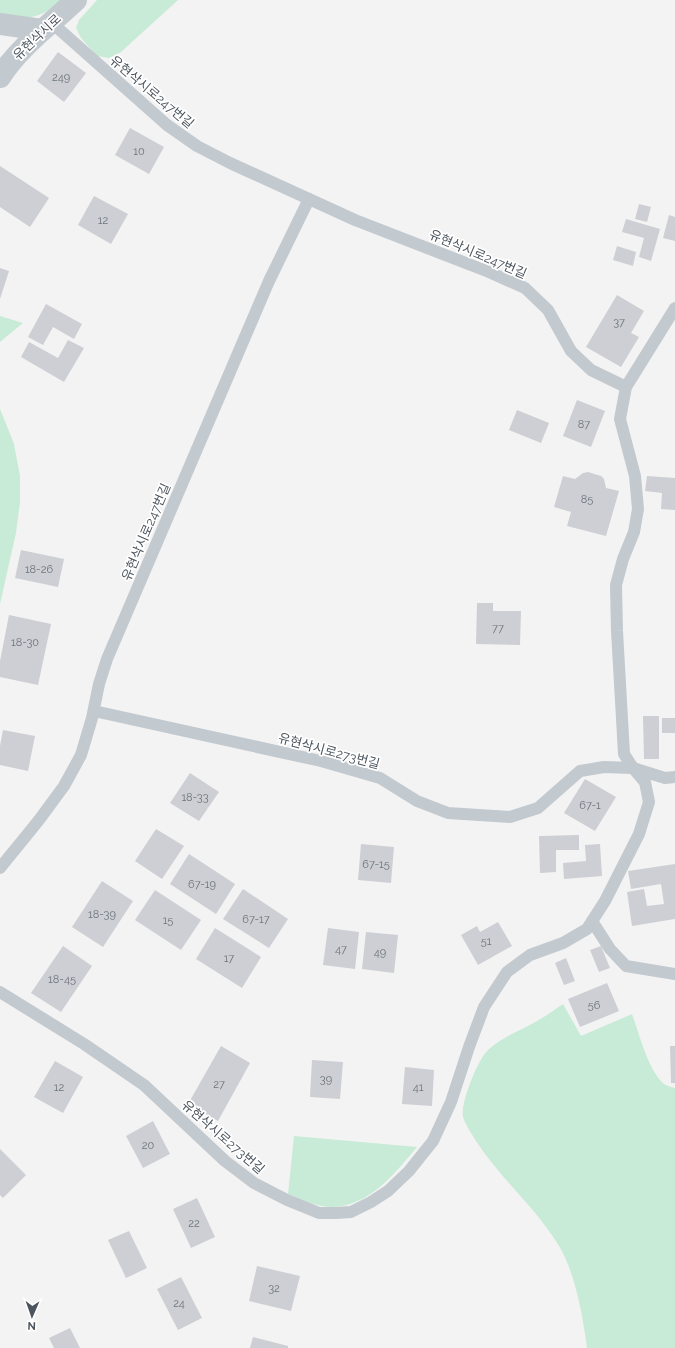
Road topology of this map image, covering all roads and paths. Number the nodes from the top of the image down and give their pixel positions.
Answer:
1 (76, 0) edge
2 (0, 24) edge
3 (47, 27) junction
4 (0, 77) edge
5 (309, 199) junction
6 (675, 308) edge
7 (626, 387) junction
8 (94, 711) junction
9 (633, 768) junction
10 (675, 777) edge
11 (0, 868) edge
12 (592, 921) junction
13 (675, 974) edge
14 (0, 992) edge

1 - 3 street, 유현삭시로
2 - 3 street
3 - 4 street, 유현삭시로
3 - 5 lane, 유현삭시로247번길
5 - 7 lane, 유현삭시로247번길
5 - 8 lane, 유현삭시로247번길
6 - 7 lane, 유현삭시로273번길
7 - 9 lane, 유현삭시로273번길
8 - 9 lane, 유현삭시로273번길
8 - 11 lane, 유현삭시로247번길
9 - 10 lane, 유현삭시로273번길
9 - 12 lane, 유현삭시로273번길
12 - 13 lane
12 - 14 lane, 유현삭시로273번길

